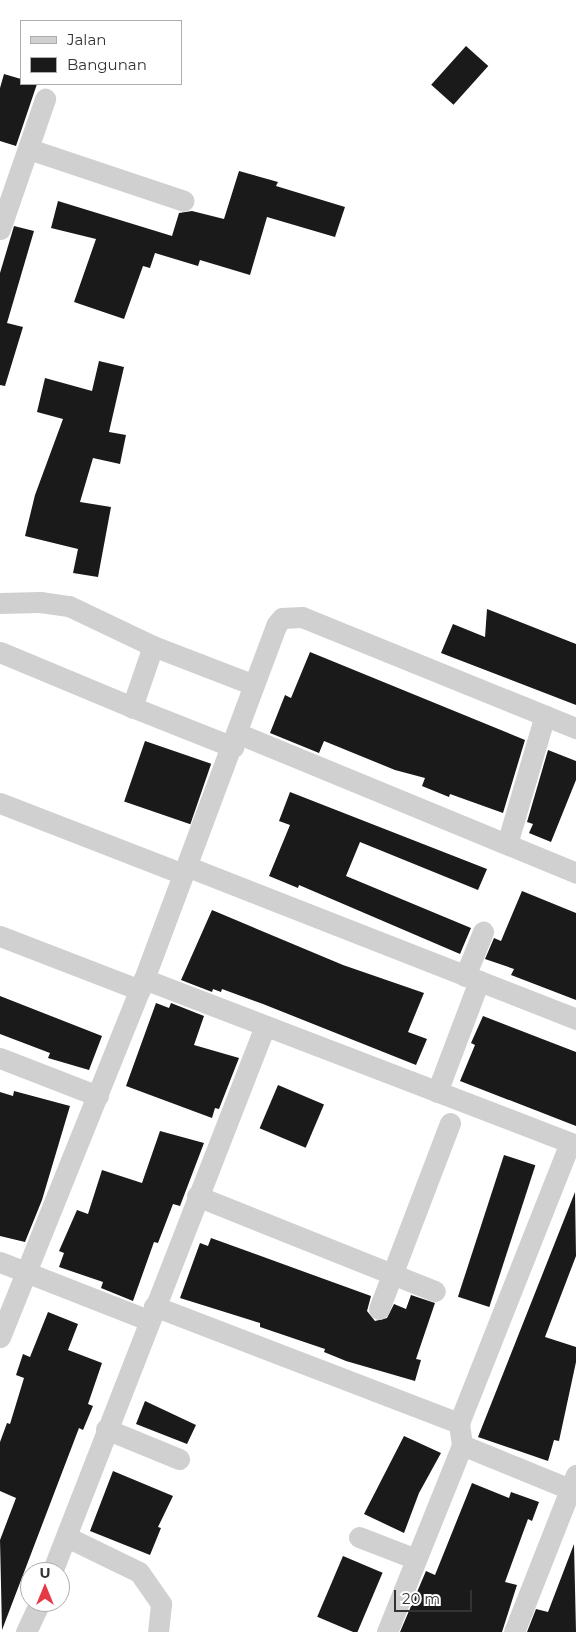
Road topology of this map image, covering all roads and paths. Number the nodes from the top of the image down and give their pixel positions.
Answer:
1 (45, 100) dead end
2 (29, 149) junction
3 (184, 201) dead end
4 (0, 230) edge
5 (0, 603) edge
6 (153, 646) junction
7 (0, 652) edge
8 (254, 685) junction
9 (132, 707) junction
10 (545, 715) junction
11 (576, 728) edge
12 (235, 740) junction
13 (0, 803) edge
14 (507, 844) junction
15 (185, 870) junction
16 (576, 873) edge
17 (483, 932) dead end
18 (0, 936) edge
19 (472, 978) junction
20 (142, 984) junction
21 (576, 1019) edge
22 (265, 1026) junction
23 (0, 1058) edge
24 (437, 1092) junction
25 (98, 1096) junction
26 (450, 1124) dead end
27 (573, 1144) edge
28 (197, 1196) junction
29 (0, 1262) edge
30 (25, 1272) junction
31 (390, 1275) junction
32 (435, 1291) dead end
33 (379, 1309) dead end
34 (151, 1313) junction
35 (0, 1336) edge
36 (460, 1422) junction
37 (106, 1428) junction
38 (462, 1445) junction
39 (179, 1458) dead end
40 (573, 1481) edge
41 (359, 1536) dead end
42 (67, 1537) junction
43 (416, 1559) junction
44 (56, 1562) edge
45 (35, 1612) edge
46 (26, 1632) edge
47 (158, 1632) edge
48 (387, 1632) edge
49 (514, 1632) edge

1 - 2 street
2 - 3 street
2 - 4 street
5 - 6 street
6 - 8 street
6 - 9 street
7 - 9 street
8 - 10 street
8 - 12 street
9 - 12 street
10 - 11 street
10 - 14 street
12 - 14 street
12 - 15 street
13 - 15 street
14 - 16 street
15 - 19 street
15 - 20 street
17 - 19 street
18 - 20 street
19 - 21 street
19 - 24 street
20 - 22 street
20 - 25 street
22 - 24 street
22 - 28 street
23 - 25 street
24 - 27 street
25 - 30 street
26 - 31 street
27 - 36 street
28 - 31 street
28 - 34 street
29 - 30 street
30 - 34 street
30 - 35 street
31 - 32 street
31 - 33 street
34 - 36 street
34 - 37 street
36 - 38 street
37 - 39 street
37 - 42 street
38 - 40 street
38 - 43 street
40 - 49 street
41 - 43 street
42 - 44 street
42 - 47 street
43 - 48 street
45 - 46 street

